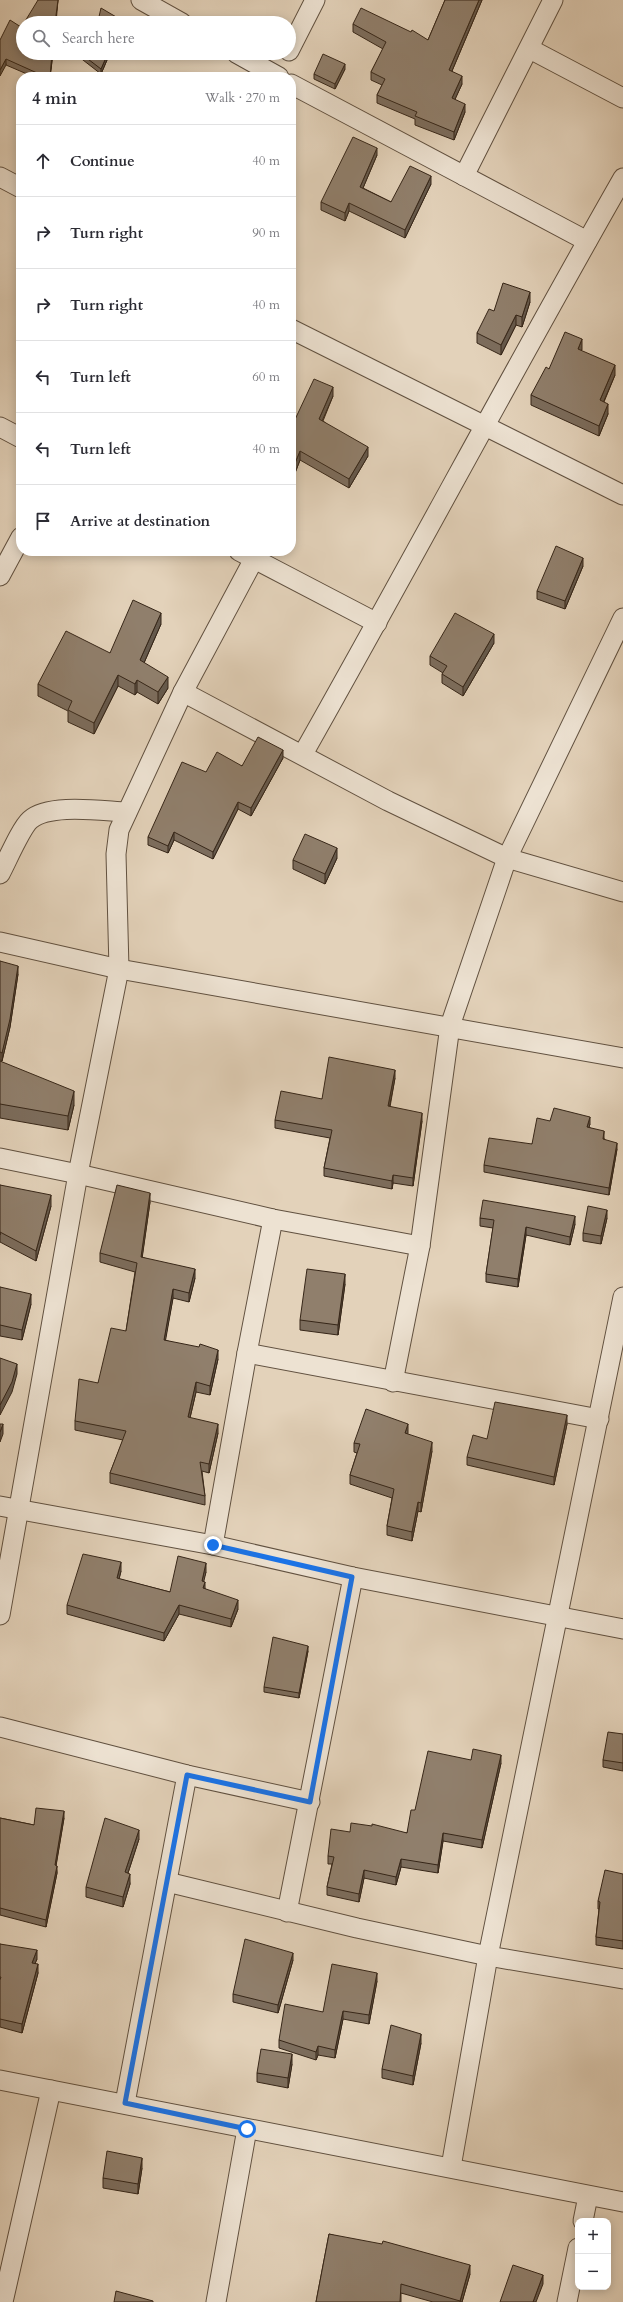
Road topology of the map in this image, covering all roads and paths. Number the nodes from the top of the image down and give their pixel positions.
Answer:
1 (141, 0) edge
2 (315, 0) edge
3 (553, 0) edge
4 (170, 16) edge
5 (296, 37) edge
6 (530, 48) junction
7 (248, 60) edge
8 (286, 60) edge
9 (269, 72) edge
10 (282, 72) edge
11 (296, 87) edge
12 (623, 98) edge
13 (0, 176) edge
14 (464, 176) junction
15 (623, 178) edge
16 (16, 185) edge
17 (587, 241) junction
18 (296, 332) edge
19 (483, 426) junction
20 (0, 427) edge
21 (16, 435) edge
22 (623, 496) edge
23 (16, 546) edge
24 (247, 556) edge
25 (249, 556) edge
26 (0, 576) edge
27 (623, 618) edge
28 (377, 623) junction
29 (183, 692) junction
30 (303, 754) junction
31 (127, 812) junction
32 (508, 858) junction
33 (0, 874) edge
34 (623, 892) edge
35 (0, 942) edge
36 (119, 969) junction
37 (450, 1026) junction
38 (623, 1058) edge
39 (0, 1158) edge
40 (78, 1174) junction
41 (273, 1219) junction
42 (420, 1246) junction
43 (623, 1297) edge
44 (247, 1353) junction
45 (393, 1382) junction
46 (599, 1419) junction
47 (0, 1506) edge
48 (20, 1509) junction
49 (213, 1545) junction
50 (352, 1577) junction
51 (0, 1616) edge
52 (557, 1616) junction
53 (623, 1629) edge
54 (0, 1727) edge
55 (187, 1775) junction
56 (310, 1802) junction
57 (167, 1882) junction
58 (287, 1912) junction
59 (488, 1956) junction
60 (623, 1979) edge
61 (0, 2080) edge
62 (51, 2090) junction
63 (125, 2103) junction
64 (247, 2129) junction
65 (451, 2167) junction
66 (588, 2196) junction
67 (623, 2202) edge
68 (584, 2218) edge
69 (577, 2254) edge
70 (3, 2302) edge
71 (216, 2302) edge
72 (567, 2302) edge

1 - 4 street
2 - 5 street
3 - 6 street
6 - 12 street
6 - 14 street
7 - 9 street
8 - 10 street
11 - 14 street
13 - 16 street
14 - 17 street
15 - 17 street
17 - 19 street
18 - 19 street
19 - 22 street
19 - 28 street
20 - 21 street
23 - 26 street
24 - 29 street
25 - 28 street
27 - 32 street
28 - 30 street
29 - 30 street
29 - 31 street
30 - 32 street
31 - 33 street
31 - 36 street
32 - 34 street
32 - 37 street
35 - 36 street
36 - 37 street
36 - 40 street
37 - 38 street
37 - 42 street
39 - 40 street
40 - 41 street
40 - 48 street
41 - 42 street
41 - 44 street
42 - 45 street
43 - 46 street
44 - 45 street
44 - 49 street
45 - 46 street
46 - 52 street
47 - 48 street
48 - 49 street
48 - 51 street
49 - 50 street
50 - 52 street
50 - 56 street
52 - 53 street
52 - 59 street
54 - 55 street
55 - 56 street
55 - 57 street
56 - 58 street
57 - 58 street
57 - 63 street
58 - 59 street
59 - 60 street
59 - 65 street
61 - 62 street
62 - 63 street
62 - 70 street
63 - 64 street
64 - 65 street
64 - 71 street
65 - 66 street
66 - 67 street
66 - 68 street
69 - 72 street

